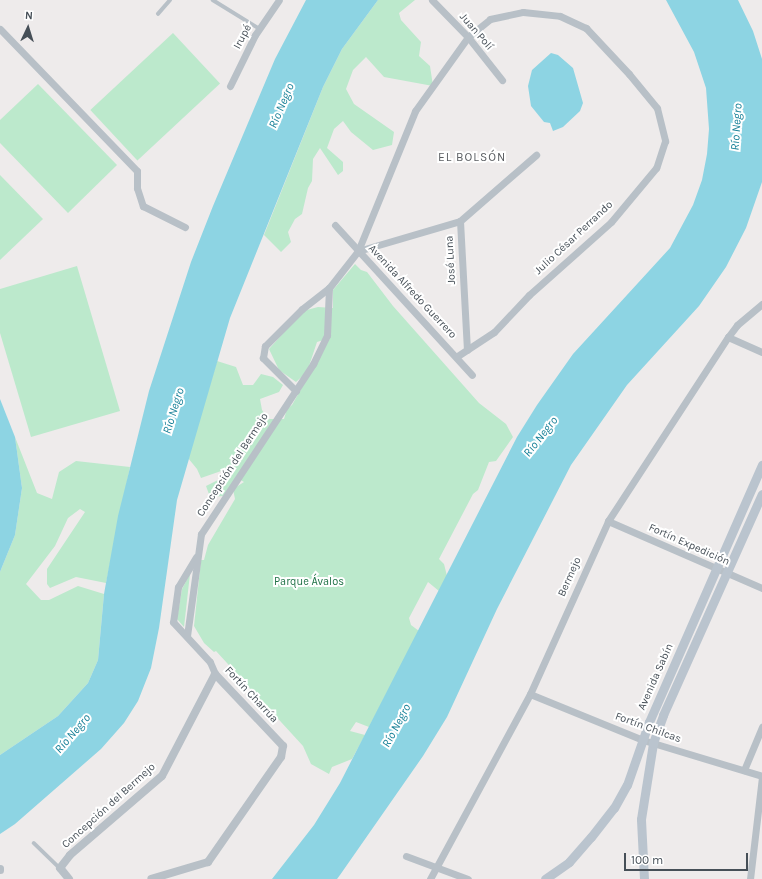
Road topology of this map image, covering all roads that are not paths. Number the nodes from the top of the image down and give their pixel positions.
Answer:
1 (170, 0) edge
2 (213, 0) edge
3 (279, 0) edge
4 (432, 0) edge
5 (158, 14) dead end
6 (0, 29) edge
7 (260, 29) junction
8 (468, 37) junction
9 (502, 80) dead end
10 (230, 86) dead end
11 (536, 155) dead end
12 (460, 221) junction
13 (335, 225) dead end
14 (185, 227) dead end
15 (358, 251) junction
16 (329, 288) junction
17 (762, 304) edge
18 (728, 337) junction
19 (467, 350) junction
20 (762, 352) edge
21 (456, 357) junction
22 (472, 375) dead end
23 (296, 390) junction
24 (762, 465) edge
25 (762, 494) edge
26 (608, 521) junction
27 (197, 554) junction
28 (716, 568) junction
29 (727, 573) junction
30 (762, 588) edge
31 (174, 622) joint
32 (187, 636) junction
33 (215, 674) junction
34 (530, 694) junction
35 (762, 728) edge
36 (643, 740) junction
37 (653, 743) junction
38 (744, 770) junction
39 (762, 777) edge
40 (34, 843) dead end
41 (406, 856) dead end
42 (60, 868) junction
43 (435, 868) junction
44 (69, 879) edge
45 (151, 879) edge
46 (430, 879) edge
47 (468, 879) edge
48 (545, 879) edge
49 (644, 879) edge
50 (750, 879) edge

1 - 5 lane
2 - 7 lane
3 - 7 street, Irupé
4 - 8 street, Juan Polí
6 - 14 street
7 - 10 street, Irupé
8 - 9 street, Juan Polí
8 - 15 street, Julio César Perrando
8 - 19 street, Julio César Perrando
11 - 12 street, José Luna
12 - 15 street
12 - 19 street, José Luna
13 - 15 street, Avenida Alfredo Guerrero
15 - 16 street
15 - 21 street, Avenida Alfredo Guerrero
16 - 23 street, Concepción del Bermejo
16 - 23 street
17 - 18 street, Bermejo
18 - 20 street
18 - 26 street, Bermejo
19 - 21 street, Julio César Perrando
21 - 22 street, Avenida Alfredo Guerrero
23 - 27 street, Concepción del Bermejo
24 - 28 main road, Avenida Sabín
25 - 29 main road, Avenida Sabín
26 - 28 street, Fortín Expedición
26 - 34 street, Bermejo
27 - 31 street, Concepción del Bermejo
27 - 32 street, Concepción del Bermejo
28 - 29 street, Fortín Expedición
28 - 36 main road, Avenida Sabín
29 - 30 street, Fortín Expedición
29 - 37 main road, Avenida Sabín
31 - 32 street, Fortín Charrúa
32 - 33 street, Fortín Charrúa
33 - 42 street, Concepción del Bermejo
33 - 45 street, Fortín Charrúa
34 - 36 street, Fortín Chilcas
34 - 43 street, Bermejo
35 - 38 street
36 - 37 street, Fortín Chilcas
36 - 48 main road, Avenida Sabín
37 - 38 street, Fortín Chilcas
37 - 49 main road, Avenida Sabín
38 - 39 street, Fortín Chilcas
39 - 50 street
40 - 42 lane
41 - 43 street
42 - 44 street
43 - 46 street, Bermejo
43 - 47 street

